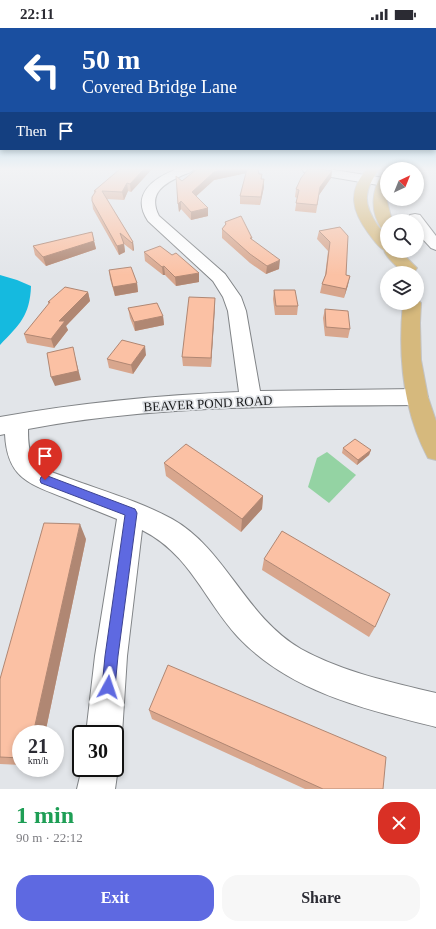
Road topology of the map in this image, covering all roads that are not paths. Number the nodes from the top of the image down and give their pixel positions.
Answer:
1 (148, 205) edge
2 (362, 205) edge
3 (379, 205) edge
4 (383, 214) edge
5 (424, 232) edge
6 (380, 238) edge
7 (436, 245) edge
8 (397, 258) edge
9 (404, 266) edge
10 (411, 310) edge
11 (417, 398) junction
12 (251, 400) junction
13 (8, 424) edge
14 (436, 451) edge
15 (131, 513) junction
16 (436, 710) edge
17 (105, 725) edge
18 (98, 777) edge
19 (96, 789) edge

1 - 12 street
2 - 6 main road
3 - 4 main road
5 - 7 street
8 - 9 main road
10 - 11 main road
11 - 12 street, BEAVER POND ROAD
11 - 14 main road
12 - 13 street, BEAVER POND ROAD
13 - 15 street
15 - 16 street
15 - 17 street
18 - 19 street

